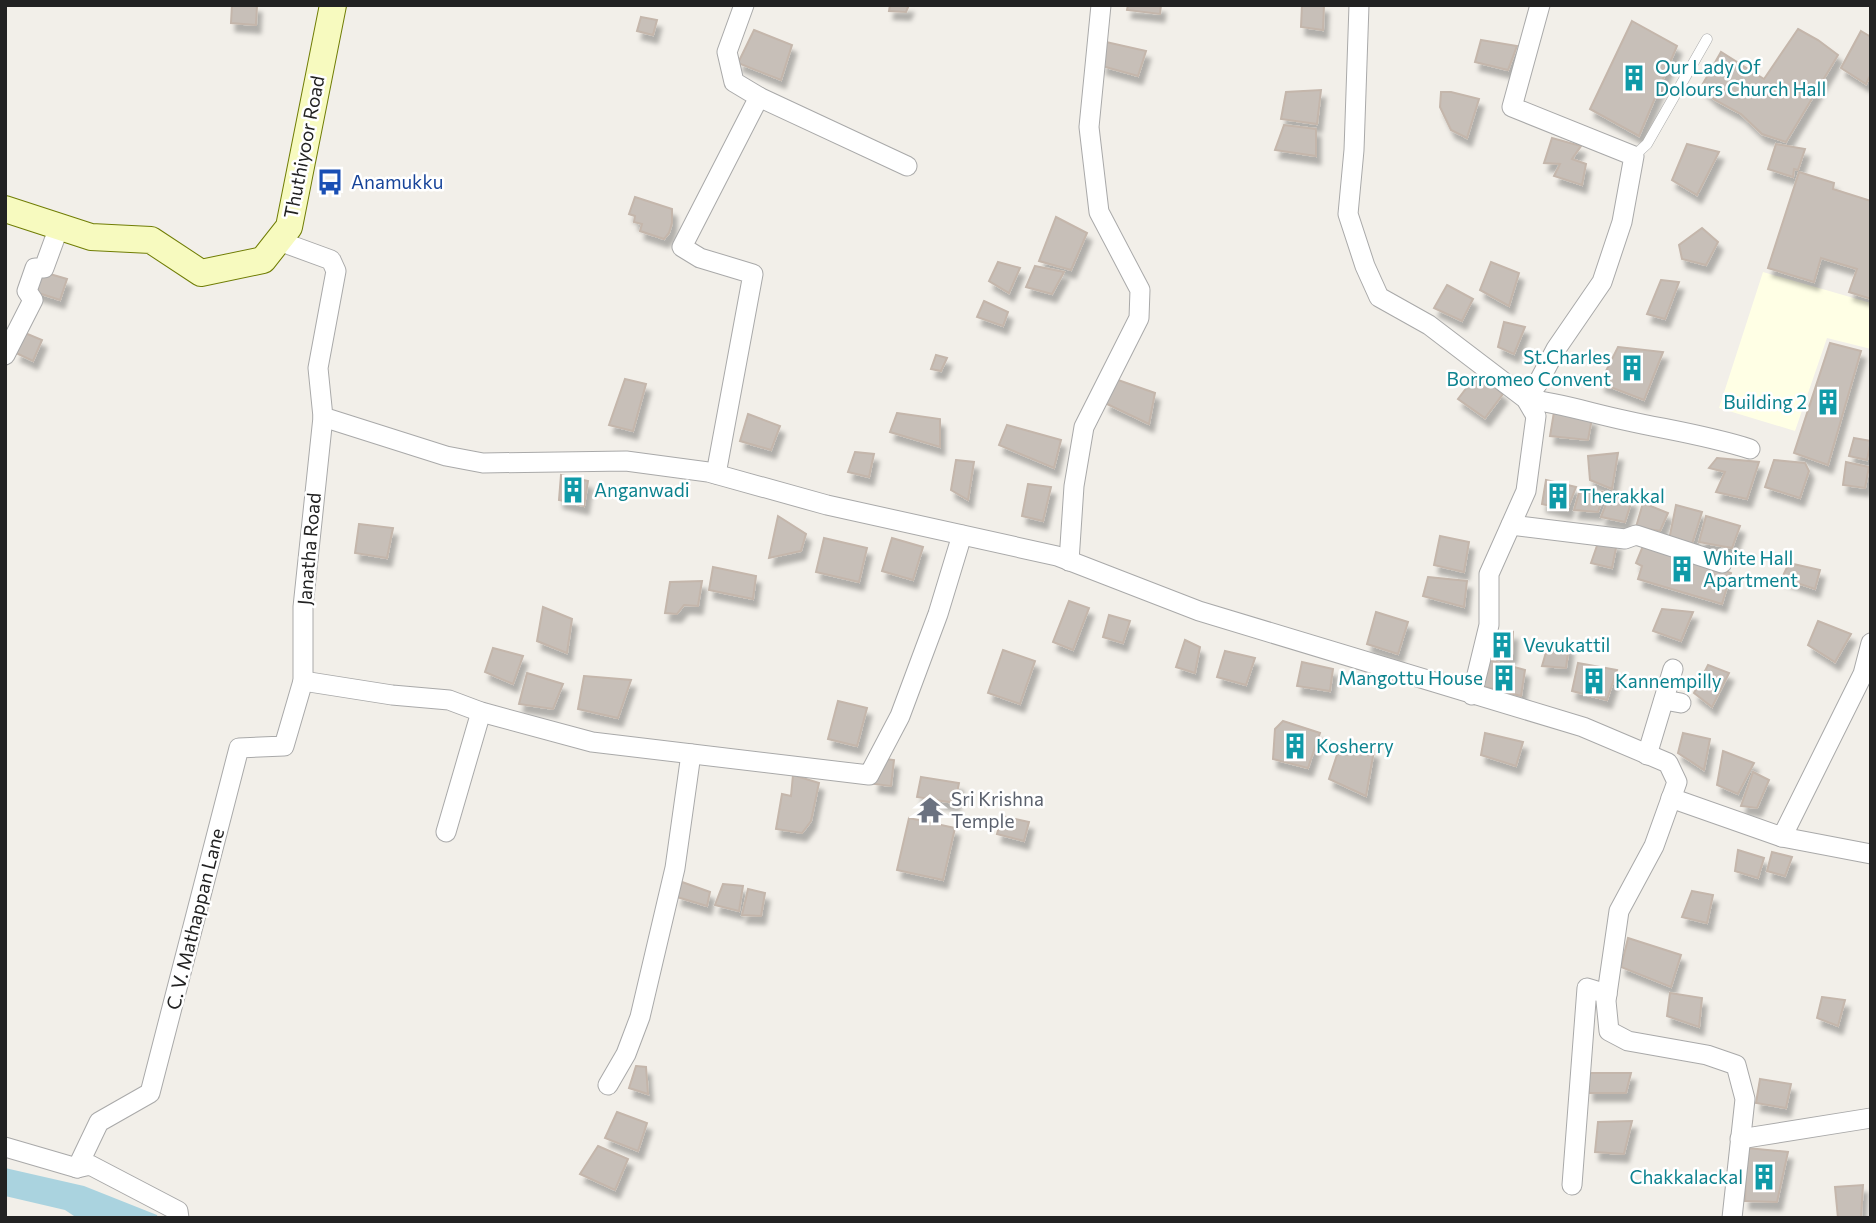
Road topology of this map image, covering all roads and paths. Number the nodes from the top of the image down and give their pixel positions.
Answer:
1 (333, 5) edge
2 (744, 5) edge
3 (1101, 5) edge
4 (1359, 5) edge
5 (1540, 5) edge
6 (1707, 38) dead end
7 (759, 97) junction
8 (1634, 156) junction
9 (908, 166) dead end
10 (5, 209) edge
11 (60, 226) junction
12 (279, 241) junction
13 (5, 355) edge
14 (1526, 400) junction
15 (323, 417) junction
16 (1750, 449) dead end
17 (716, 474) junction
18 (1511, 525) junction
19 (962, 535) junction
20 (1069, 561) junction
21 (1722, 563) dead end
22 (1871, 643) edge
23 (1673, 669) dead end
24 (303, 681) junction
25 (1472, 695) junction
26 (481, 712) junction
27 (691, 754) junction
28 (1647, 755) junction
29 (1671, 798) junction
30 (446, 832) dead end
31 (1783, 837) junction
32 (1871, 854) edge
33 (1607, 993) junction
34 (608, 1085) dead end
35 (1871, 1118) edge
36 (1740, 1139) junction
37 (5, 1147) edge
38 (77, 1168) junction
39 (1572, 1185) dead end
40 (178, 1218) edge
41 (1732, 1218) edge

1 - 12 main road, Thuthiyoor Road
2 - 7 street
3 - 20 street
4 - 14 street
5 - 8 street
6 - 8 lane
7 - 9 street
7 - 17 street
8 - 14 street
10 - 11 main road, Thuthiyoor Road
11 - 12 main road, Thuthiyoor Road
11 - 13 street
12 - 15 street, Janatha Road
14 - 16 street
14 - 18 street
15 - 17 street
15 - 24 street, Janatha Road
17 - 19 street
18 - 21 street
18 - 25 street
19 - 20 street
19 - 27 street
20 - 25 street
22 - 31 street
23 - 28 street
24 - 26 street
24 - 38 street, C. V. Mathappan Lane
25 - 28 street
26 - 27 street
26 - 30 street
27 - 34 street
28 - 29 street
29 - 31 street
29 - 33 street
31 - 32 street
33 - 36 street
33 - 39 street
35 - 36 street
36 - 41 street
37 - 38 street
38 - 40 street

